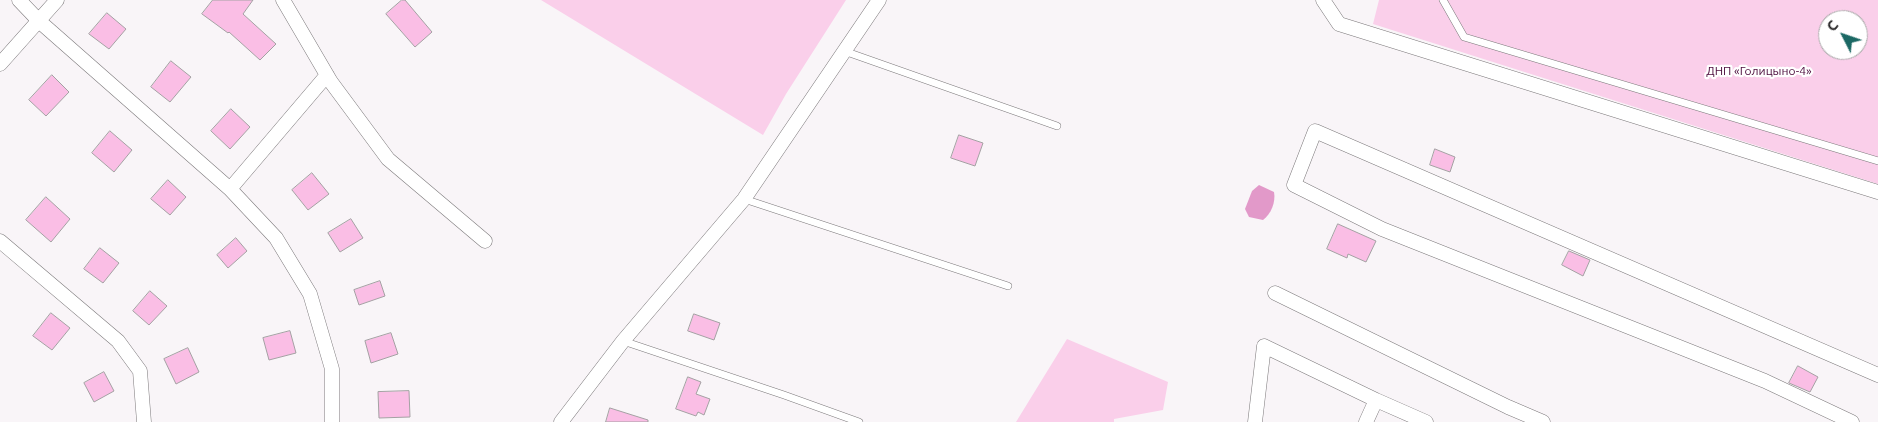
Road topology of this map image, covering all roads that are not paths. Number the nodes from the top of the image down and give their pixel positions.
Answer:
1 (19, 0) edge
2 (57, 0) edge
3 (283, 0) edge
4 (879, 0) edge
5 (1323, 0) edge
6 (1443, 0) edge
7 (39, 21) junction
8 (844, 51) junction
9 (0, 64) edge
10 (327, 75) junction
11 (1057, 126) dead end
12 (1878, 161) edge
13 (230, 189) junction
14 (1878, 192) edge
15 (744, 199) junction
16 (0, 240) edge
17 (485, 241) dead end
18 (1008, 286) dead end
19 (1275, 293) dead end
20 (623, 341) junction
21 (1878, 376) edge
22 (1376, 400) junction
23 (144, 422) edge
24 (332, 422) edge
25 (561, 422) edge
26 (859, 422) edge
27 (1255, 422) edge
28 (1366, 422) edge
29 (1426, 422) edge
30 (1543, 422) edge
31 (1852, 422) edge

1 - 7 street
2 - 7 street
3 - 10 street
4 - 8 street
5 - 14 street
6 - 12 lane
7 - 9 street
7 - 13 street
8 - 11 lane
8 - 15 street
10 - 13 street
10 - 17 street
13 - 24 street
15 - 18 lane
15 - 20 street
16 - 23 street
19 - 30 street
20 - 25 street
20 - 26 lane
21 - 31 street
22 - 27 street
22 - 28 street
22 - 29 street

